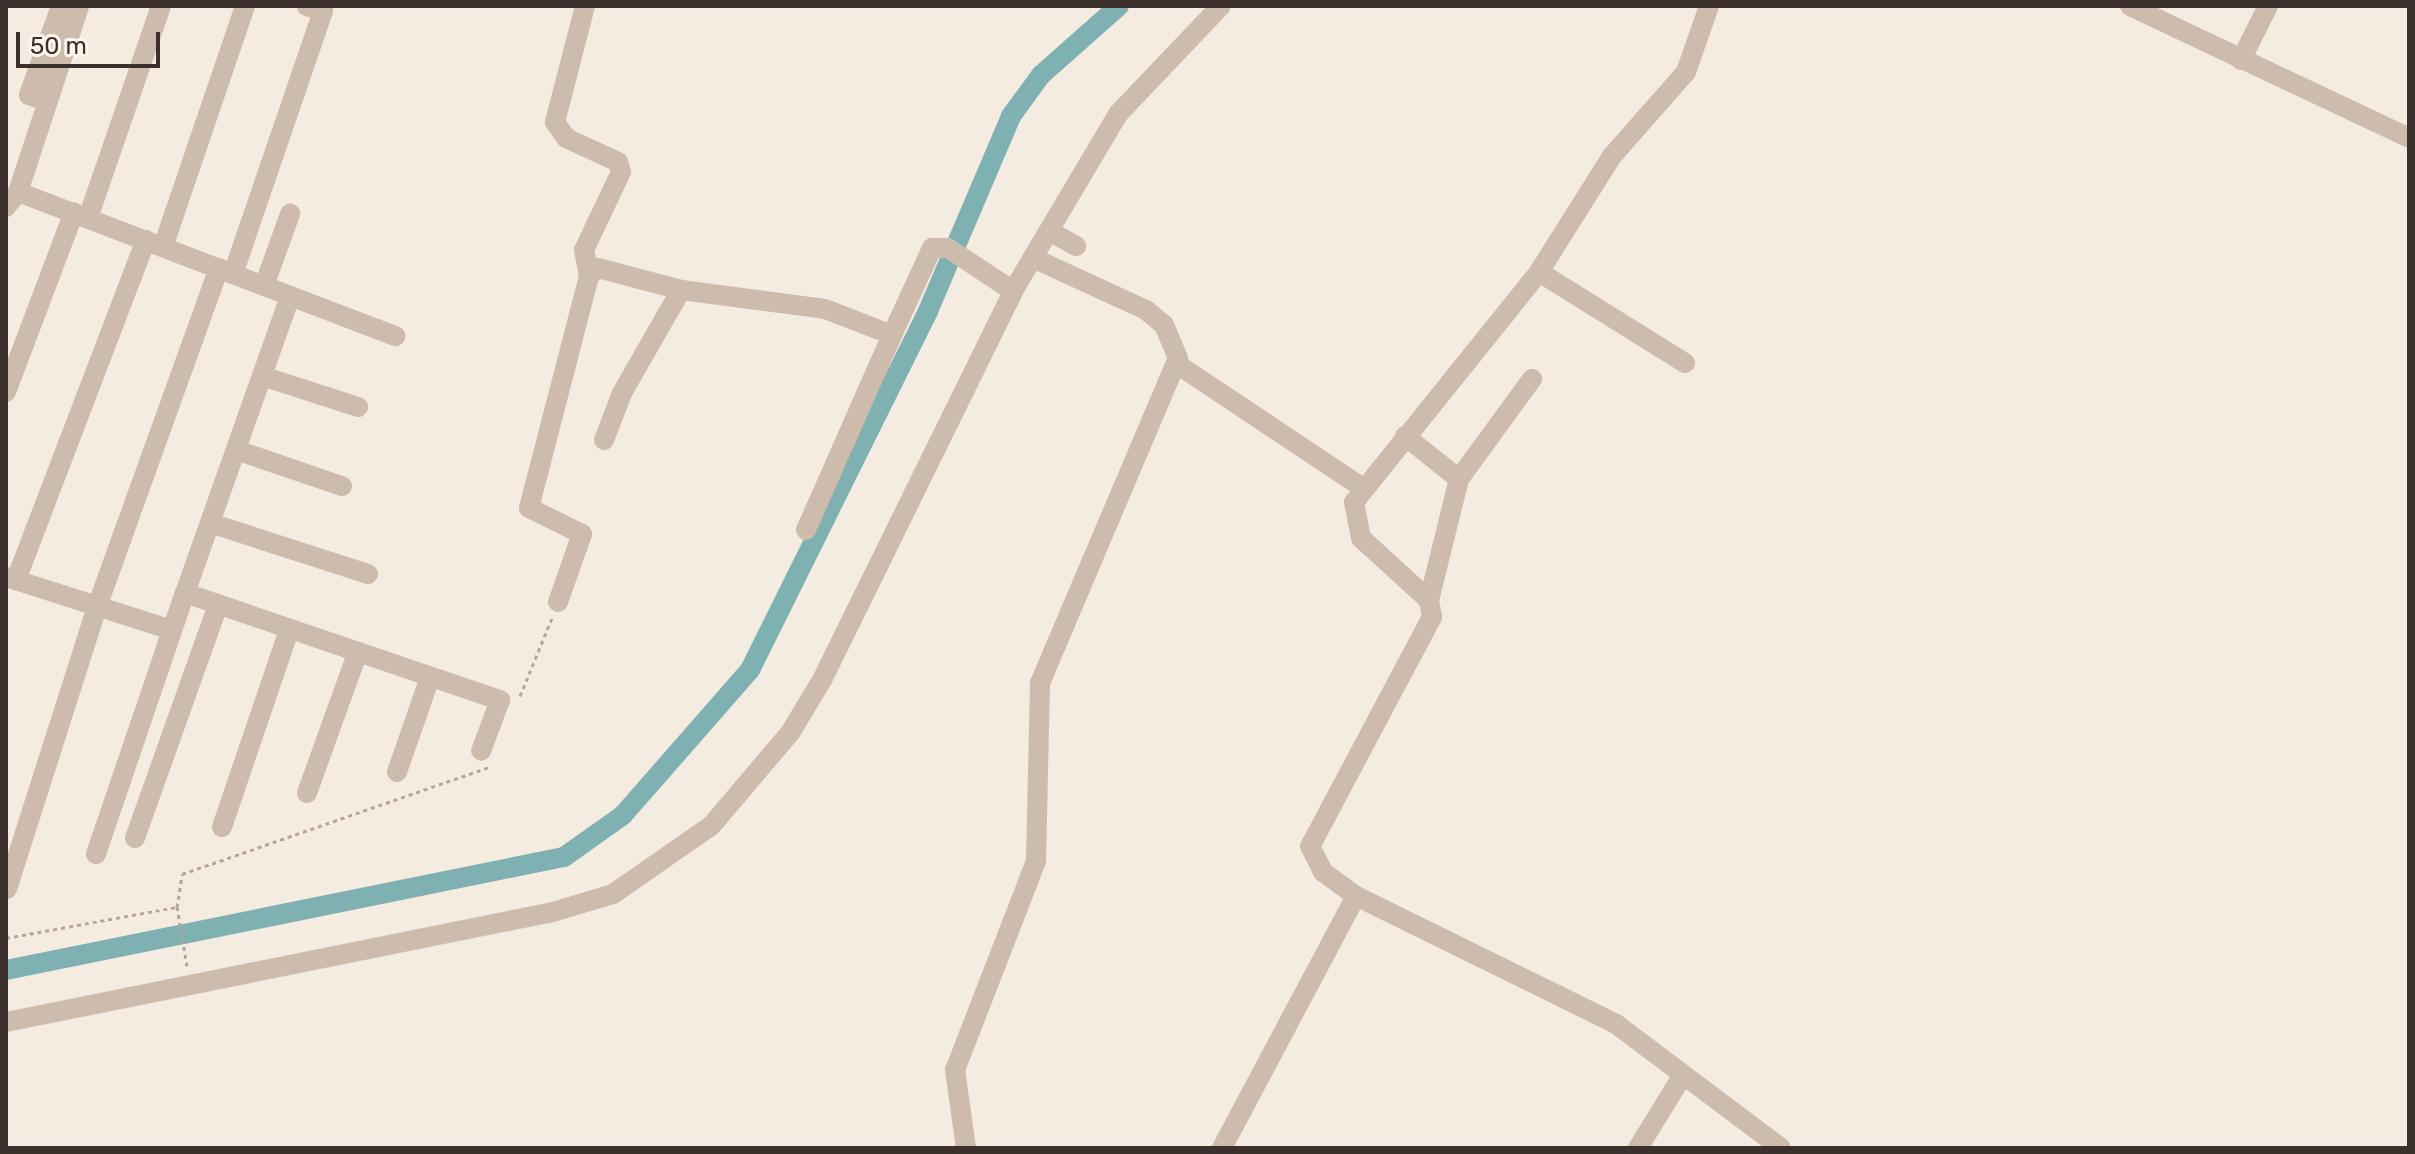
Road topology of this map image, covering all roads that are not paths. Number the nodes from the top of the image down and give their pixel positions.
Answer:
1 (61, 6) edge
2 (79, 6) edge
3 (161, 6) edge
4 (245, 6) edge
5 (307, 6) edge
6 (585, 6) edge
7 (1221, 6) edge
8 (1709, 6) edge
9 (2130, 6) edge
10 (2268, 6) edge
11 (2241, 60) junction
12 (46, 101) junction
13 (2409, 138) edge
14 (12, 199) edge
15 (290, 214) dead end
16 (81, 215) junction
17 (1049, 231) junction
18 (154, 243) junction
19 (1076, 246) dead end
20 (1033, 258) junction
21 (226, 271) junction
22 (1539, 272) junction
23 (589, 276) junction
24 (264, 286) junction
25 (681, 290) junction
26 (1013, 291) junction
27 (290, 296) junction
28 (892, 335) junction
29 (395, 336) dead end
30 (1685, 363) dead end
31 (1177, 364) junction
32 (262, 376) junction
33 (1532, 379) dead end
34 (6, 392) edge
35 (358, 407) dead end
36 (1405, 436) junction
37 (604, 440) dead end
38 (236, 450) junction
39 (1459, 479) junction
40 (342, 486) dead end
41 (1363, 488) junction
42 (210, 523) junction
43 (806, 530) dead end
44 (368, 574) dead end
45 (11, 578) edge
46 (185, 593) junction
47 (1429, 600) junction
48 (558, 602) dead end
49 (98, 604) junction
50 (218, 605) junction
51 (172, 630) junction
52 (289, 630) junction
53 (357, 654) junction
54 (430, 677) junction
55 (481, 751) dead end
56 (397, 772) dead end
57 (307, 793) dead end
58 (222, 827) dead end
59 (135, 838) dead end
60 (96, 854) dead end
61 (7, 889) edge
62 (1356, 896) junction
63 (6, 1022) edge
64 (1681, 1078) junction
65 (966, 1148) edge
66 (1222, 1148) edge
67 (1638, 1148) edge
68 (1781, 1148) edge

1 - 12 street
2 - 12 street
3 - 16 street
4 - 18 street
5 - 21 street
6 - 23 street
7 - 17 street
8 - 22 street
9 - 11 street
10 - 11 street
11 - 13 street
12 - 14 street
14 - 16 street
15 - 24 street
16 - 18 street
16 - 34 street
17 - 19 street
17 - 20 street
18 - 21 street
18 - 45 street
20 - 26 street
20 - 31 street
21 - 24 street
21 - 49 street
22 - 30 street
22 - 36 street
23 - 25 street
23 - 48 street
24 - 27 street
25 - 28 street
25 - 37 street
26 - 28 street
26 - 63 street
27 - 29 street
27 - 32 street
28 - 43 street
31 - 41 street
31 - 65 street
32 - 35 street
32 - 38 street
33 - 39 street
36 - 39 street
36 - 41 street
38 - 40 street
38 - 42 street
39 - 47 street
41 - 47 street
42 - 44 street
42 - 46 street
45 - 49 street
46 - 50 street
46 - 51 street
47 - 62 street
49 - 51 street
49 - 61 street
50 - 52 street
50 - 59 street
51 - 60 street
52 - 53 street
52 - 58 street
53 - 54 street
53 - 57 street
54 - 55 street
54 - 56 street
62 - 64 street
62 - 66 street
64 - 67 street
64 - 68 street

